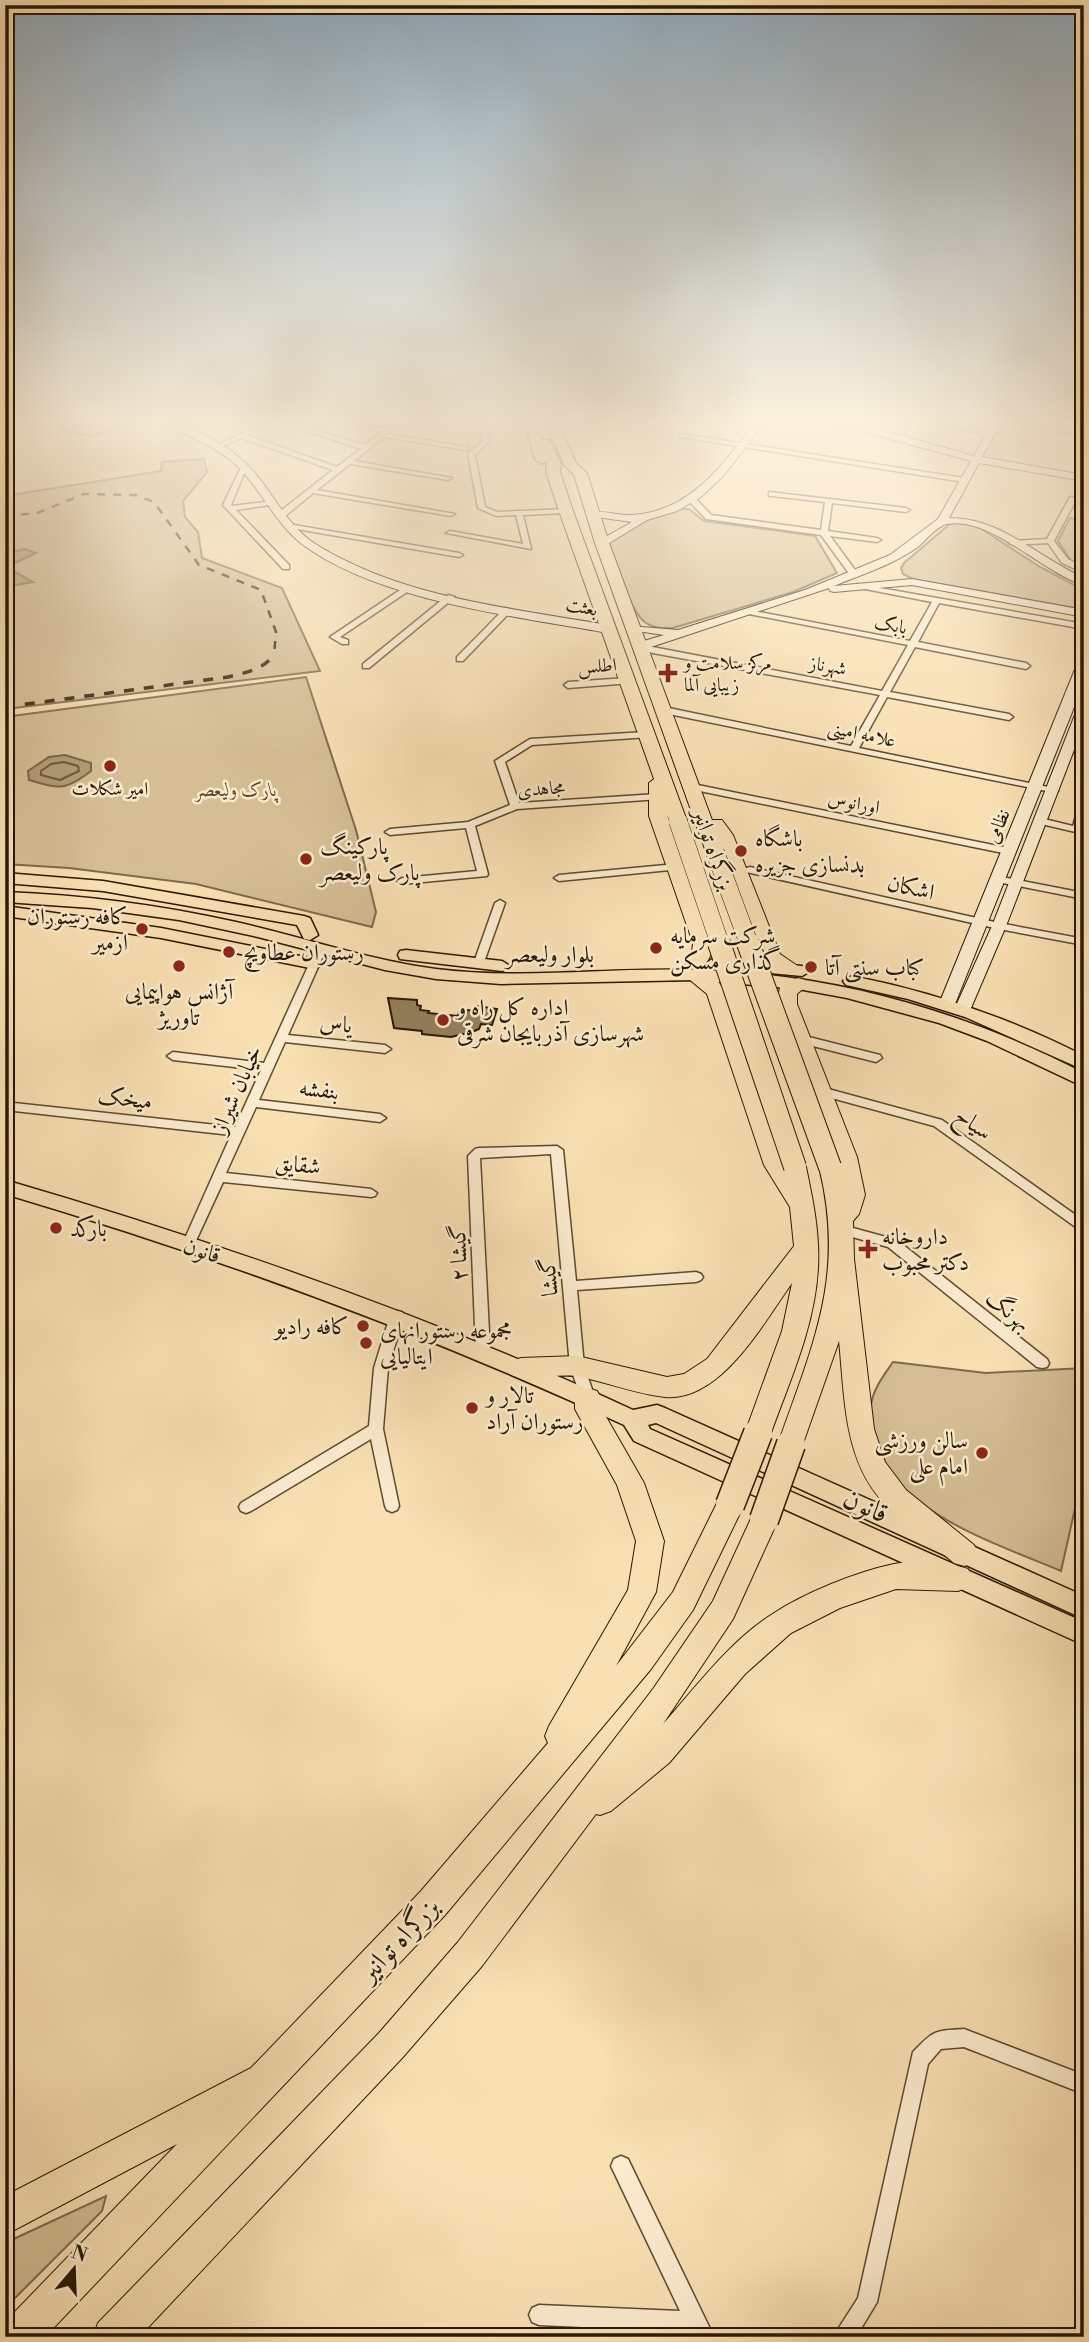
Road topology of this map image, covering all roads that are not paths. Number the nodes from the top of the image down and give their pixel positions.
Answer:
1 (253, 533) edge
2 (298, 533) edge
3 (333, 533) edge
4 (452, 533) edge
5 (524, 533) edge
6 (574, 533) edge
7 (599, 533) edge
8 (619, 533) edge
9 (824, 533) edge
10 (826, 533) edge
11 (930, 533) edge
12 (997, 533) edge
13 (1054, 533) edge
14 (877, 540) dead end
15 (1050, 541) junction
16 (602, 543) junction
17 (1013, 543) junction
18 (459, 555) dead end
19 (894, 557) junction
20 (286, 567) dead end
21 (1084, 571) edge
22 (854, 574) junction
23 (912, 582) junction
24 (1084, 582) edge
25 (860, 586) junction
26 (409, 589) junction
27 (810, 592) junction
28 (451, 597) junction
29 (937, 600) junction
30 (508, 610) junction
31 (750, 612) junction
32 (1082, 614) edge
33 (1084, 627) edge
34 (634, 628) junction
35 (608, 629) junction
36 (687, 631) junction
37 (345, 642) dead end
38 (912, 645) junction
39 (641, 647) junction
40 (460, 659) dead end
41 (1084, 662) edge
42 (366, 666) dead end
43 (1026, 666) dead end
44 (628, 681) junction
45 (568, 685) dead end
46 (886, 693) junction
47 (664, 710) junction
48 (1065, 715) junction
49 (1083, 715) edge
50 (1009, 717) dead end
51 (646, 736) junction
52 (855, 749) junction
53 (659, 773) junction
54 (1034, 786) junction
55 (694, 790) junction
56 (1053, 791) junction
57 (657, 797) junction
58 (515, 806) junction
59 (1084, 806) edge
60 (1041, 821) junction
61 (470, 825) junction
62 (1080, 830) edge
63 (390, 832) dead end
64 (1009, 848) junction
65 (1030, 848) junction
66 (676, 867) junction
67 (750, 870) dead end
68 (5, 878) edge
69 (559, 878) dead end
70 (997, 878) junction
71 (402, 881) dead end
72 (1016, 883) junction
73 (5, 888) edge
74 (5, 897) edge
75 (1084, 897) edge
76 (500, 904) dead end
77 (5, 911) edge
78 (981, 922) junction
79 (999, 926) junction
80 (310, 935) junction
81 (762, 939) junction
82 (1084, 942) edge
83 (703, 943) junction
84 (318, 957) junction
85 (478, 965) junction
86 (695, 969) junction
87 (795, 977) junction
88 (787, 1004) junction
89 (955, 1006) junction
90 (722, 1009) junction
91 (282, 1038) junction
92 (801, 1039) junction
93 (385, 1049) dead end
94 (173, 1056) dead end
95 (876, 1058) dead end
96 (267, 1067) junction
97 (1081, 1072) edge
98 (821, 1091) junction
99 (252, 1103) junction
100 (5, 1106) edge
101 (380, 1118) dead end
102 (240, 1132) junction
103 (475, 1153) joint
104 (220, 1177) junction
105 (5, 1187) edge
106 (371, 1193) dead end
107 (803, 1213) junction
108 (1084, 1228) edge
109 (842, 1230) junction
110 (188, 1245) junction
111 (805, 1249) junction
112 (842, 1259) junction
113 (696, 1277) dead end
114 (570, 1286) junction
115 (397, 1316) junction
116 (483, 1350) junction
117 (1042, 1363) dead end
118 (577, 1366) junction
119 (521, 1368) junction
120 (588, 1398) junction
121 (376, 1429) junction
122 (392, 1506) dead end
123 (246, 1507) dead end
124 (961, 1566) junction
125 (1084, 1608) edge
126 (1084, 1634) edge
127 (537, 1778) junction
128 (573, 1821) junction
129 (270, 2075) junction
130 (1084, 2085) edge
131 (621, 2166) dead end
132 (5, 2216) edge
133 (539, 2315) dead end
134 (701, 2330) edge
135 (18, 2337) edge
136 (112, 2337) edge
137 (843, 2337) edge

1 - 20 street
2 - 26 main road, بعثت
3 - 18 street
4 - 5 street
6 - 35 highway, بزرگراه توانیر
7 - 16 highway, بزرگراه توانیر
8 - 16 main road
9 - 22 street
10 - 14 street
11 - 19 main road
12 - 17 main road
13 - 15 street
15 - 17 street
15 - 21 street
16 - 34 highway, بزرگراه توانیر
17 - 24 main road
19 - 22 main road
19 - 23 main road
22 - 27 main road
23 - 25 main road
23 - 32 main road
25 - 27 main road
25 - 29 street
26 - 28 main road, بعثت
26 - 37 street
27 - 31 main road
28 - 30 main road, بعثت
28 - 42 street
29 - 33 street
29 - 38 street
30 - 35 main road, بعثت
30 - 40 street
31 - 36 main road
31 - 38 street, بابک
34 - 36 main road
34 - 39 highway, بزرگراه توانیر
35 - 44 highway, بزرگراه توانیر
36 - 39 main road
38 - 43 street, بابک
38 - 46 street
39 - 46 street, شهرناز
39 - 47 highway, بزرگراه توانیر
41 - 48 main road, نظامی
44 - 45 street, اطلس
44 - 51 highway, بزرگراه توانیر
46 - 50 street, شهرناز
46 - 52 street
47 - 52 street, علامه امینی
47 - 55 highway, بزرگراه توانیر
48 - 49 main road
48 - 54 main road, نظامی
49 - 56 main road, نظامی
51 - 53 highway, بزرگراه توانیر
51 - 58 street
52 - 54 street, علامه امینی
53 - 57 highway
53 - 107 highway, بزرگراه توانیر, bridge
54 - 56 street, علامه امینی
54 - 64 main road, نظامی
55 - 64 street, اورانوس
55 - 81 highway
55 - 109 highway, بزرگراه توانیر, bridge
56 - 60 main road, نظامی
57 - 58 street, مجاهدی
57 - 66 highway
58 - 61 street, مجاهدی
59 - 62 street
60 - 62 street
60 - 65 main road, نظامی
61 - 63 street, مجاهدی
61 - 71 street
64 - 65 main road
64 - 70 main road, نظامی
65 - 72 main road, نظامی
66 - 69 street
66 - 83 highway
67 - 78 street, اشکان
68 - 80 main road
70 - 72 street
70 - 78 main road, نظامی
72 - 75 street
72 - 79 main road, نظامی
73 - 80 main road, بلوار ولیعصر
74 - 84 main road, بلوار ولیعصر
76 - 85 street
77 - 84 main road
78 - 79 street, اشکان
78 - 89 main road, نظامی
79 - 82 street, اشکان
79 - 89 main road, نظامی
80 - 85 main road, بلوار ولیعصر
81 - 83 highway
81 - 87 highway
83 - 86 highway
84 - 86 main road, بلوار ولیعصر
84 - 91 street, خیابان شیراز
85 - 86 main road, بلوار ولیعصر
86 - 87 main road, بلوار ولیعصر
86 - 90 highway
87 - 88 highway
87 - 89 main road, بلوار ولیعصر
87 - 97 main road, بلوار ولیعصر
88 - 90 highway
88 - 92 highway
89 - 97 main road, بلوار ولیعصر
90 - 107 highway
91 - 93 street, یاس
91 - 96 street, خیابان شیراز
92 - 95 street
92 - 98 highway
94 - 96 street
96 - 99 street, خیابان شیراز
98 - 108 street, سیاح
98 - 109 highway
99 - 101 street, بنفشه
99 - 102 street, خیابان شیراز
100 - 102 street, میخک
102 - 104 street, خیابان شیراز
103 - 114 street, گیشا
103 - 116 street, گیشا ۲
104 - 106 street, شقایق
104 - 110 street, خیابان شیراز
105 - 110 main road, قانون
107 - 111 highway, بزرگراه توانیر
109 - 112 highway, بزرگراه توانیر
109 - 117 street, بهرنگ
110 - 115 main road, قانون
111 - 118 highway
111 - 127 highway, بزرگراه توانیر, bridge
112 - 124 highway
112 - 128 highway, بزرگراه توانیر, bridge
113 - 114 street
114 - 118 street, گیشا
115 - 116 main road, قانون
115 - 121 street
116 - 119 main road, قانون
118 - 119 highway
118 - 120 street, گیشا
119 - 120 main road, قانون
120 - 124 main road, قانون
120 - 127 highway
121 - 122 street
121 - 123 street
124 - 125 main road, قانون
124 - 126 main road, قانون
124 - 128 highway
127 - 129 highway, بزرگراه توانیر
128 - 136 highway
129 - 132 highway
129 - 135 highway, بزرگراه توانیر
130 - 137 street
131 - 134 street
133 - 134 street

